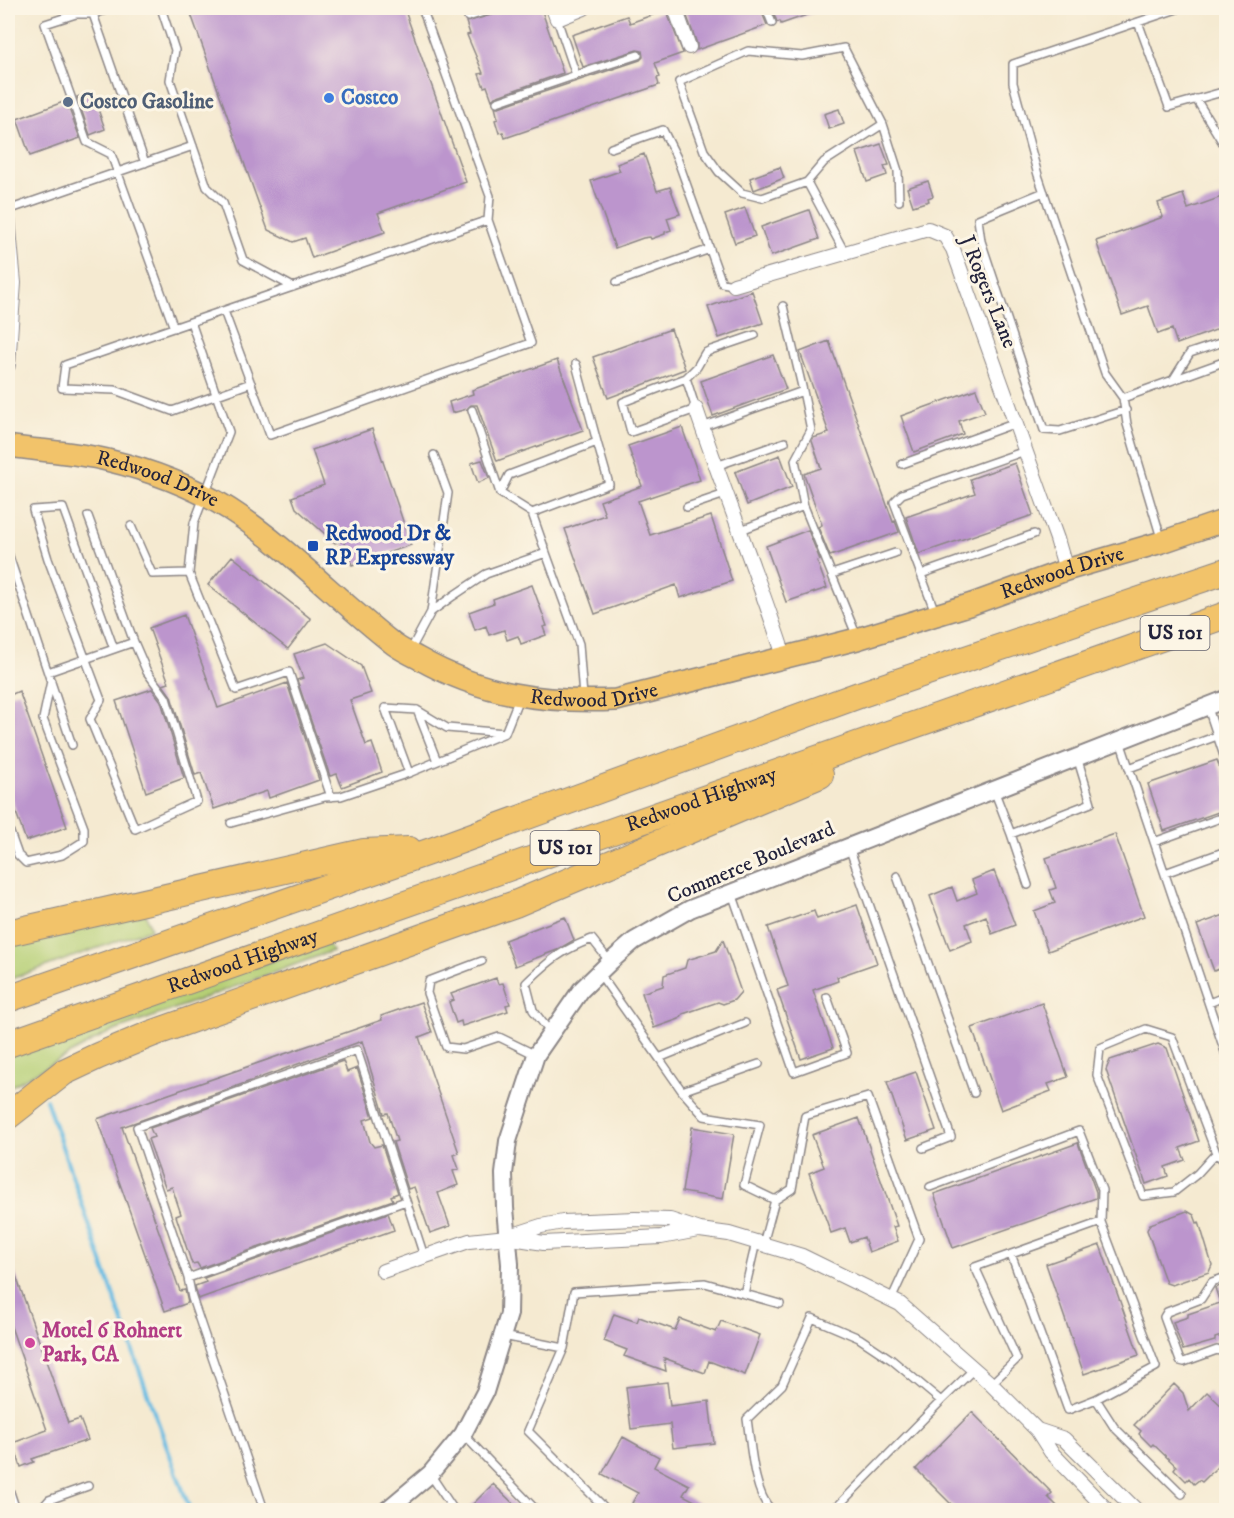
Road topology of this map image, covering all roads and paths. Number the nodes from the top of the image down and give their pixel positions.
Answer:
1 (113, 8) edge
2 (161, 8) edge
3 (422, 8) edge
4 (496, 8) edge
5 (584, 8) edge
6 (675, 8) edge
7 (766, 8) edge
8 (1180, 8) edge
9 (93, 14) junction
10 (555, 14) edge
11 (468, 17) dead end
12 (1138, 22) junction
13 (771, 23) dead end
14 (689, 46) dead end
15 (638, 55) dead end
16 (576, 75) junction
17 (1227, 91) edge
18 (1196, 99) junction
19 (497, 102) dead end
20 (883, 124) junction
21 (193, 146) junction
22 (611, 148) dead end
23 (1227, 148) edge
24 (145, 163) junction
25 (118, 173) junction
26 (807, 182) junction
27 (1044, 192) junction
28 (899, 201) dead end
29 (8, 210) edge
30 (8, 219) edge
31 (488, 220) junction
32 (710, 249) junction
33 (845, 253) junction
34 (617, 282) dead end
35 (734, 285) joint
36 (293, 287) junction
37 (783, 306) dead end
38 (224, 311) junction
39 (191, 322) junction
40 (174, 328) junction
41 (755, 335) dead end
42 (1227, 341) edge
43 (1227, 362) edge
44 (576, 364) dead end
45 (8, 365) edge
46 (686, 378) junction
47 (1173, 380) junction
48 (251, 383) junction
49 (803, 391) junction
50 (217, 396) junction
51 (1123, 398) junction
52 (696, 409) junction
53 (472, 410) dead end
54 (1126, 410) junction
55 (1016, 423) junction
56 (702, 427) junction
57 (597, 442) junction
58 (785, 442) dead end
59 (8, 446) edge
60 (1025, 452) junction
61 (434, 455) dead end
62 (902, 464) dead end
63 (716, 466) junction
64 (500, 493) junction
65 (725, 494) junction
66 (205, 496) junction
67 (804, 506) junction
68 (687, 507) dead end
69 (532, 513) junction
70 (88, 516) dead end
71 (1227, 520) edge
72 (131, 526) dead end
73 (741, 530) junction
74 (1034, 534) dead end
75 (1162, 542) junction
76 (8, 553) edge
77 (546, 553) junction
78 (895, 553) dead end
79 (1066, 570) junction
80 (1227, 571) edge
81 (189, 573) junction
82 (832, 574) junction
83 (921, 574) junction
84 (431, 612) junction
85 (936, 615) junction
86 (1227, 615) edge
87 (857, 639) junction
88 (134, 642) junction
89 (114, 649) junction
90 (1123, 652) junction
91 (408, 653) junction
92 (784, 656) junction
93 (84, 660) junction
94 (48, 672) junction
95 (51, 681) junction
96 (520, 696) junction
97 (1227, 699) edge
98 (583, 701) junction
99 (1207, 706) junction
100 (417, 710) junction
101 (505, 733) junction
102 (1217, 736) junction
103 (1119, 741) junction
104 (72, 745) dead end
105 (1077, 757) junction
106 (437, 761) junction
107 (1227, 762) edge
108 (1129, 768) junction
109 (410, 773) junction
110 (994, 790) junction
111 (332, 797) junction
112 (1227, 816) edge
113 (231, 823) dead end
114 (8, 827) edge
115 (1011, 834) junction
116 (1154, 842) junction
117 (849, 847) junction
118 (434, 850) junction
119 (1227, 852) edge
120 (1165, 873) junction
121 (897, 876) dead end
122 (1028, 885) dead end
123 (732, 893) junction
124 (8, 933) edge
125 (482, 961) dead end
126 (604, 968) junction
127 (1227, 996) edge
128 (827, 997) dead end
129 (8, 999) edge
130 (1209, 1003) junction
131 (745, 1023) dead end
132 (551, 1033) junction
133 (8, 1044) edge
134 (536, 1055) junction
135 (1227, 1055) edge
136 (659, 1058) junction
137 (759, 1064) dead end
138 (64, 1072) junction
139 (37, 1084) dead end
140 (682, 1091) junction
141 (975, 1093) dead end
142 (8, 1116) edge
143 (922, 1149) dead end
144 (1216, 1153) junction
145 (1227, 1163) edge
146 (930, 1187) dead end
147 (775, 1200) junction
148 (406, 1201) junction
149 (1101, 1222) junction
150 (700, 1230) junction
151 (507, 1237) junction
152 (760, 1243) junction
153 (1011, 1254) junction
154 (424, 1256) junction
155 (383, 1271) dead end
156 (1227, 1277) edge
157 (188, 1278) junction
158 (744, 1294) junction
159 (891, 1300) junction
160 (780, 1304) dead end
161 (503, 1335) junction
162 (564, 1348) junction
163 (1227, 1353) edge
164 (974, 1370) junction
165 (991, 1384) junction
166 (1095, 1399) junction
167 (941, 1401) junction
168 (1037, 1430) junction
169 (463, 1434) junction
170 (430, 1474) junction
171 (8, 1486) edge
172 (88, 1486) dead end
173 (1182, 1494) dead end
174 (16, 1510) edge
175 (42, 1510) edge
176 (264, 1510) edge
177 (387, 1510) edge
178 (454, 1510) edge
179 (536, 1510) edge
180 (607, 1510) edge
181 (771, 1510) edge
182 (834, 1510) edge
183 (1107, 1510) edge
184 (1136, 1510) edge

1 - 9 lane
2 - 21 lane
3 - 31 lane
4 - 11 lane
5 - 10 street
6 - 14 street
7 - 13 lane
8 - 12 lane
9 - 24 lane
9 - 25 lane
10 - 16 lane
12 - 18 lane
12 - 27 lane
15 - 16 lane
16 - 19 lane
17 - 18 lane
18 - 23 lane
20 - 26 lane
20 - 26 lane
20 - 28 lane
21 - 24 lane
21 - 36 lane
22 - 32 lane
24 - 25 lane
25 - 29 lane
25 - 40 lane
26 - 33 lane
27 - 51 lane
27 - 54 lane
30 - 45 street
31 - 36 lane
31 - 48 lane
32 - 34 lane
32 - 35 lane
33 - 35 street, J Rogers Lane
33 - 55 street, J Rogers Lane
36 - 38 lane
37 - 49 lane
38 - 39 lane
38 - 48 lane
39 - 40 lane
39 - 50 lane
40 - 50 lane
41 - 46 lane
42 - 47 lane
43 - 47 lane
44 - 57 lane
46 - 52 lane
46 - 52 lane
47 - 51 lane
48 - 50 lane
49 - 56 lane
49 - 67 lane
50 - 66 lane
51 - 54 lane
52 - 56 street
53 - 64 lane
54 - 75 lane
55 - 60 street, J Rogers Lane
55 - 62 lane
56 - 63 street
57 - 64 lane
57 - 69 lane
58 - 63 lane
59 - 66 main road, Redwood Drive
60 - 79 street, J Rogers Lane
60 - 83 lane
61 - 84 lane
63 - 65 street
64 - 69 lane
65 - 68 lane
65 - 73 street
66 - 81 lane
66 - 91 main road, Redwood Drive
67 - 73 lane
67 - 82 lane
69 - 77 lane
70 - 88 lane
71 - 75 main road, Redwood Drive
72 - 81 lane
73 - 92 street
74 - 83 lane
75 - 79 main road, Redwood Drive
76 - 94 lane
77 - 84 lane
77 - 98 lane
78 - 82 lane
79 - 85 main road, Redwood Drive
80 - 118 highway, Redwood Highway / US 101
81 - 111 lane
82 - 87 lane
83 - 85 lane
84 - 91 lane
85 - 87 main road, Redwood Drive
86 - 90 highway, Redwood Highway / US 101
87 - 92 main road, Redwood Drive
88 - 89 lane
88 - 93 lane
89 - 93 lane
89 - 93 lane
90 - 133 highway, Redwood Highway / US 101
90 - 138 highway
91 - 96 main road, Redwood Drive
92 - 98 main road, Redwood Drive
93 - 94 lane
94 - 95 lane
95 - 104 lane
95 - 114 lane
96 - 98 main road, Redwood Drive
96 - 101 lane
97 - 99 street, Commerce Boulevard
99 - 102 lane
99 - 103 street, Commerce Boulevard
100 - 101 lane
100 - 106 lane
100 - 109 lane
101 - 106 lane
102 - 107 lane
102 - 108 lane
103 - 105 street, Commerce Boulevard
103 - 108 lane
105 - 110 street, Commerce Boulevard
105 - 115 lane
106 - 109 lane
108 - 116 lane
109 - 111 lane
110 - 115 lane
110 - 117 street, Commerce Boulevard
111 - 113 lane
112 - 116 lane
115 - 122 lane
116 - 120 lane
117 - 123 street, Commerce Boulevard
117 - 143 lane
118 - 124 highway
118 - 129 highway, Redwood Highway / US 101
119 - 120 lane
120 - 130 lane
121 - 141 lane
123 - 126 street, Commerce Boulevard
123 - 128 lane
125 - 134 lane
126 - 132 street, Commerce Boulevard
126 - 132 lane
126 - 136 lane
127 - 130 lane
130 - 135 lane
131 - 136 lane
132 - 134 street, Commerce Boulevard
134 - 151 street, Commerce Boulevard
136 - 140 lane
137 - 140 lane
138 - 139 lane
138 - 142 highway
140 - 147 lane
144 - 144 lane
144 - 145 lane
146 - 149 lane
147 - 152 lane
147 - 159 lane
148 - 154 lane
148 - 157 lane
148 - 157 lane
149 - 153 lane
149 - 166 lane
150 - 151 street
150 - 151 street
150 - 152 street
151 - 154 street
151 - 161 street, Commerce Boulevard
152 - 158 lane
152 - 159 street
153 - 165 lane
153 - 166 lane
154 - 155 street
156 - 163 lane
157 - 176 lane
158 - 160 lane
158 - 162 lane
159 - 164 street
161 - 162 lane
161 - 169 street, Commerce Boulevard
162 - 180 lane
164 - 165 street
164 - 167 lane
165 - 168 street
166 - 173 lane
167 - 181 lane
167 - 182 lane
168 - 183 street
168 - 184 street
169 - 170 street, Commerce Boulevard
169 - 179 lane
170 - 177 street, Commerce Boulevard
170 - 178 lane
171 - 174 lane
172 - 175 lane

